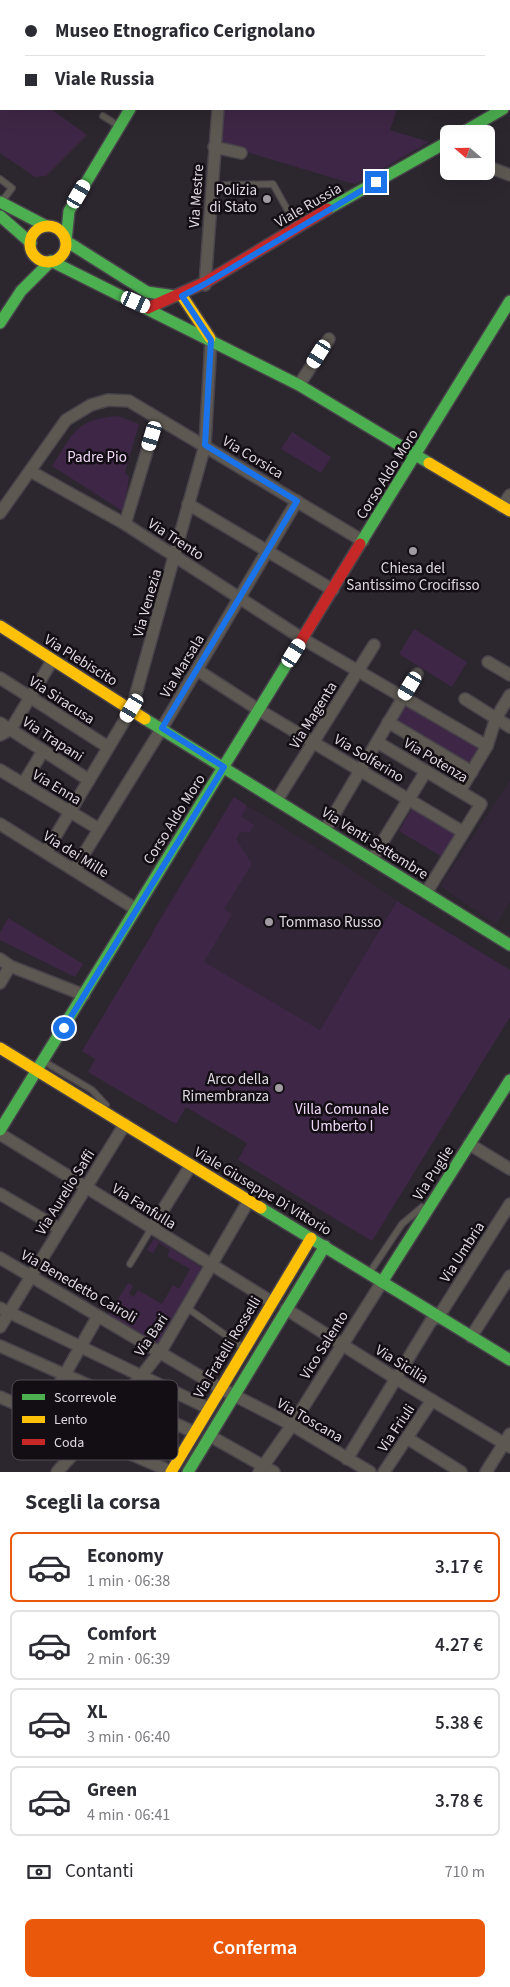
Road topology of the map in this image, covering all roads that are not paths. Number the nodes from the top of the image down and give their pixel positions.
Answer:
1 (129, 110) edge
2 (218, 110) edge
3 (501, 110) edge
4 (103, 116) dead end
5 (475, 125) edge
6 (118, 126) junction
7 (214, 147) junction
8 (440, 150) edge
9 (241, 153) dead end
10 (495, 169) edge
11 (510, 174) edge
12 (0, 179) edge
13 (223, 185) dead end
14 (0, 203) edge
15 (69, 211) junction
16 (0, 216) edge
17 (46, 226) junction
18 (297, 228) junction
19 (66, 241) junction
20 (31, 247) junction
21 (51, 261) junction
22 (205, 284) junction
23 (21, 291) junction
24 (182, 296) junction
25 (510, 302) edge
26 (148, 308) junction
27 (0, 323) edge
28 (328, 339) dead end
29 (211, 340) junction
30 (299, 385) junction
31 (157, 418) junction
32 (205, 445) junction
33 (416, 454) junction
34 (30, 471) junction
35 (510, 495) edge
36 (297, 501) junction
37 (188, 504) junction
38 (506, 509) edge
39 (0, 513) edge
40 (125, 524) junction
41 (363, 541) junction
42 (269, 550) junction
43 (176, 556) junction
44 (333, 590) junction
45 (240, 598) junction
46 (0, 626) edge
47 (303, 639) junction
48 (374, 645) dead end
49 (52, 661) junction
50 (488, 662) dead end
51 (197, 670) junction
52 (358, 671) junction
53 (417, 674) dead end
54 (510, 675) edge
55 (0, 678) edge
56 (510, 695) edge
57 (30, 697) junction
58 (403, 697) junction
59 (465, 699) dead end
60 (132, 708) junction
61 (259, 710) junction
62 (496, 718) junction
63 (388, 722) junction
64 (0, 723) edge
65 (510, 727) edge
66 (162, 728) junction
67 (10, 729) junction
68 (0, 735) edge
69 (313, 742) junction
70 (377, 742) junction
71 (487, 746) junction
72 (108, 747) junction
73 (43, 752) junction
74 (224, 767) junction
75 (0, 770) edge
76 (360, 770) junction
77 (426, 771) junction
78 (472, 772) junction
79 (89, 780) junction
80 (23, 784) junction
81 (460, 791) junction
82 (277, 800) junction
83 (409, 800) junction
84 (70, 812) junction
85 (0, 824) edge
86 (99, 829) junction
87 (325, 830) junction
88 (463, 832) junction
89 (46, 852) junction
90 (372, 859) junction
91 (74, 870) junction
92 (426, 892) junction
93 (136, 909) junction
94 (508, 939) edge
95 (0, 959) edge
96 (10, 966) junction
97 (0, 983) edge
98 (84, 995) junction
99 (0, 1048) edge
100 (40, 1066) junction
101 (510, 1080) edge
102 (125, 1124) junction
103 (0, 1132) edge
104 (469, 1144) junction
105 (191, 1165) junction
106 (510, 1169) edge
107 (86, 1187) junction
108 (0, 1194) edge
109 (437, 1195) junction
110 (249, 1200) junction
111 (510, 1204) edge
112 (60, 1229) junction
113 (151, 1229) junction
114 (311, 1238) junction
115 (325, 1246) junction
116 (0, 1258) edge
117 (130, 1264) dead end
118 (212, 1264) junction
119 (369, 1274) junction
120 (32, 1275) junction
121 (510, 1276) edge
122 (382, 1282) junction
123 (272, 1302) junction
124 (286, 1309) junction
125 (4, 1310) edge
126 (190, 1310) dead end
127 (98, 1316) junction
128 (438, 1316) junction
129 (0, 1327) edge
130 (471, 1337) junction
131 (342, 1344) junction
132 (0, 1346) edge
133 (510, 1346) edge
134 (80, 1347) junction
135 (244, 1348) junction
136 (161, 1351) junction
137 (506, 1358) edge
138 (64, 1375) junction
139 (141, 1376) junction
140 (395, 1378) junction
141 (61, 1380) edge
142 (75, 1380) edge
143 (138, 1380) edge
144 (149, 1380) edge
145 (220, 1388) junction
146 (178, 1394) edge
147 (233, 1395) junction
148 (0, 1397) edge
149 (432, 1400) junction
150 (12, 1402) edge
151 (208, 1408) junction
152 (178, 1425) edge
153 (292, 1425) junction
154 (194, 1432) junction
155 (210, 1436) junction
156 (407, 1438) junction
157 (508, 1442) edge
158 (347, 1459) junction
159 (68, 1460) edge
160 (144, 1460) edge
161 (178, 1460) edge
162 (178, 1460) edge
163 (261, 1469) edge
164 (57, 1472) edge
165 (171, 1472) edge
166 (188, 1472) edge
167 (274, 1472) edge
168 (370, 1472) edge
169 (384, 1472) edge
170 (461, 1472) edge
171 (486, 1472) edge

1 - 6 street
2 - 7 street, Via Mestre
3 - 5 street
4 - 6 lane
6 - 15 street
7 - 9 street
7 - 22 street, Via Mestre
8 - 18 street, Viale Russia
10 - 11 street
12 - 14 lane
13 - 18 lane
14 - 17 street
15 - 17 street
15 - 19 street
16 - 20 street
17 - 19 street
17 - 20 street
18 - 22 street, Viale Russia
19 - 21 street
19 - 24 street
20 - 21 street
20 - 23 street
21 - 23 street
21 - 26 street
22 - 24 street, Viale Russia
23 - 27 street
24 - 26 street, Viale Russia
24 - 29 street
25 - 33 street, Corso Aldo Moro
26 - 29 street
28 - 30 street
29 - 30 street
29 - 32 street, Via Venezia
30 - 33 street
31 - 32 street, Via Corsica
31 - 34 street, Via Corsica
31 - 40 street
32 - 36 street, Via Corsica
32 - 37 street, Via Venezia
33 - 38 street
33 - 41 street, Corso Aldo Moro
34 - 39 street, Via Corsica
34 - 40 street, Via Trento
35 - 38 street
36 - 41 street, Via Corsica
36 - 42 street, Via Marsala
37 - 42 street
37 - 43 street, Via Venezia
40 - 43 street, Via Trento
41 - 44 street, Corso Aldo Moro
42 - 44 street
42 - 45 street, Via Marsala
43 - 45 street, Via Trento
43 - 60 street, Via Venezia
44 - 47 street, Corso Aldo Moro
45 - 47 street, Via Trento
45 - 51 street, Via Marsala
46 - 49 street, Via Plebiscito
47 - 52 street, Via Trento
47 - 61 street, Corso Aldo Moro
48 - 52 street, Via Magenta
49 - 57 street
49 - 60 street, Via Plebiscito
50 - 54 street
51 - 61 street, Via Solferino
51 - 66 street, Via Marsala
52 - 58 street, Via Trento
52 - 69 street, Via Magenta
53 - 58 street
55 - 57 street, Via Siracusa
56 - 62 street
57 - 67 street
57 - 72 street, Via Siracusa
58 - 63 street
58 - 71 street, Via Trento
59 - 62 street
60 - 66 street, Via Plebiscito
60 - 72 street, Via Venezia
61 - 69 street, Via Solferino
61 - 74 street, Corso Aldo Moro
62 - 65 street
62 - 71 street
63 - 70 street
63 - 78 street
64 - 67 street, Via Trapani
66 - 74 street, Via Plebiscito
66 - 86 street, Via Marsala
67 - 68 street
67 - 73 street, Via Trapani
69 - 76 street, Via Solferino
69 - 82 street, Via Magenta
70 - 76 street
70 - 77 street, Via Potenza
71 - 78 street
72 - 79 street, Via Venezia
73 - 79 street, Via Trapani
73 - 80 street
74 - 82 street, Via Venti Settembre
74 - 93 street, Corso Aldo Moro
75 - 80 street, Via Enna
76 - 83 street, Via Solferino
76 - 87 street
77 - 81 street, Via Potenza
77 - 83 street
78 - 81 street
79 - 84 street, Via Venezia
80 - 84 street, Via Enna
81 - 88 street, Via Potenza
82 - 87 street, Via Venti Settembre
83 - 88 street, Via Solferino
83 - 90 street
84 - 86 street, Via Enna
84 - 89 street, Via Venezia
85 - 89 street, Via dei Mille
86 - 91 street, Via Marsala
87 - 90 street, Via Venti Settembre
88 - 92 street
89 - 91 street, Via dei Mille
90 - 92 street, Via Venti Settembre
91 - 93 street, Via dei Mille
92 - 94 street, Via Venti Settembre
93 - 98 street, Corso Aldo Moro
95 - 96 street
96 - 97 street
96 - 98 street
98 - 100 street, Corso Aldo Moro
99 - 100 street, Viale Giuseppe Di Vittorio
100 - 102 street, Viale Giuseppe Di Vittorio
100 - 103 street, Corso Aldo Moro
101 - 104 street, Via Puglie
102 - 105 street, Viale Giuseppe Di Vittorio
102 - 107 street, Via Aurelio Saffi
103 - 107 street, Via Fanfulla
104 - 106 street
104 - 109 street, Via Puglie
105 - 110 street, Viale Giuseppe Di Vittorio
105 - 113 street
107 - 112 street, Via Aurelio Saffi
107 - 113 street, Via Fanfulla
108 - 112 street
109 - 119 lane
109 - 122 street, Via Puglie
110 - 114 street, Viale Giuseppe Di Vittorio
110 - 118 street, Via Bari
111 - 128 street, Via Umbria
112 - 120 street, Via Aurelio Saffi
113 - 117 lane
113 - 118 street, Via Fanfulla
114 - 115 street, Viale Giuseppe Di Vittorio
114 - 123 street, Via Fratelli Rosselli
115 - 119 street, Viale Giuseppe Di Vittorio
115 - 124 street, Via Fratelli Rosselli
116 - 120 street, Via Benedetto Cairoli
118 - 123 street, Via Fanfulla
118 - 136 street, Via Bari
119 - 122 street, Viale Giuseppe Di Vittorio
120 - 125 street, Via Aurelio Saffi
120 - 127 street, Via Benedetto Cairoli
121 - 130 street
122 - 128 street, Viale Giuseppe Di Vittorio
122 - 131 street, Vico Salento
123 - 135 street, Via Fratelli Rosselli
124 - 131 street, Via Sicilia
124 - 147 street, Via Fratelli Rosselli
125 - 129 street, Via Aurelio Saffi
125 - 134 street
126 - 135 lane
127 - 134 street
127 - 136 street, Via Benedetto Cairoli
128 - 130 street, Viale Giuseppe Di Vittorio
128 - 140 street, Via Umbria
130 - 137 street, Viale Giuseppe Di Vittorio
131 - 140 street, Via Sicilia
131 - 153 street, Vico Salento
132 - 138 street
133 - 137 street
134 - 138 street
134 - 139 street
135 - 145 street, Via Fratelli Rosselli
136 - 139 street, Via Bari
136 - 145 street, Via Benedetto Cairoli
138 - 141 street
138 - 142 street
139 - 143 street, Via Bari
139 - 144 street
140 - 149 street, Via Sicilia
140 - 158 street, Via Umbria
145 - 147 street, Via Toscana
145 - 151 street, Via Fratelli Rosselli
146 - 151 street
147 - 153 street, Via Toscana
147 - 155 street, Via Fratelli Rosselli
148 - 150 street
149 - 156 street, Via Friuli
149 - 157 street, Via Sicilia
151 - 154 street, Via Fratelli Rosselli
152 - 154 street
153 - 158 street, Via Toscana
153 - 163 street, Vico Salento
154 - 161 street, Via Fratelli Rosselli
155 - 163 street
155 - 166 street, Via Fratelli Rosselli
156 - 169 street, Via Friuli
156 - 170 street
157 - 171 street
158 - 168 street, Via Toscana
159 - 164 street, Via Bari
160 - 165 street
162 - 165 street, Via Fratelli Rosselli
163 - 167 street

